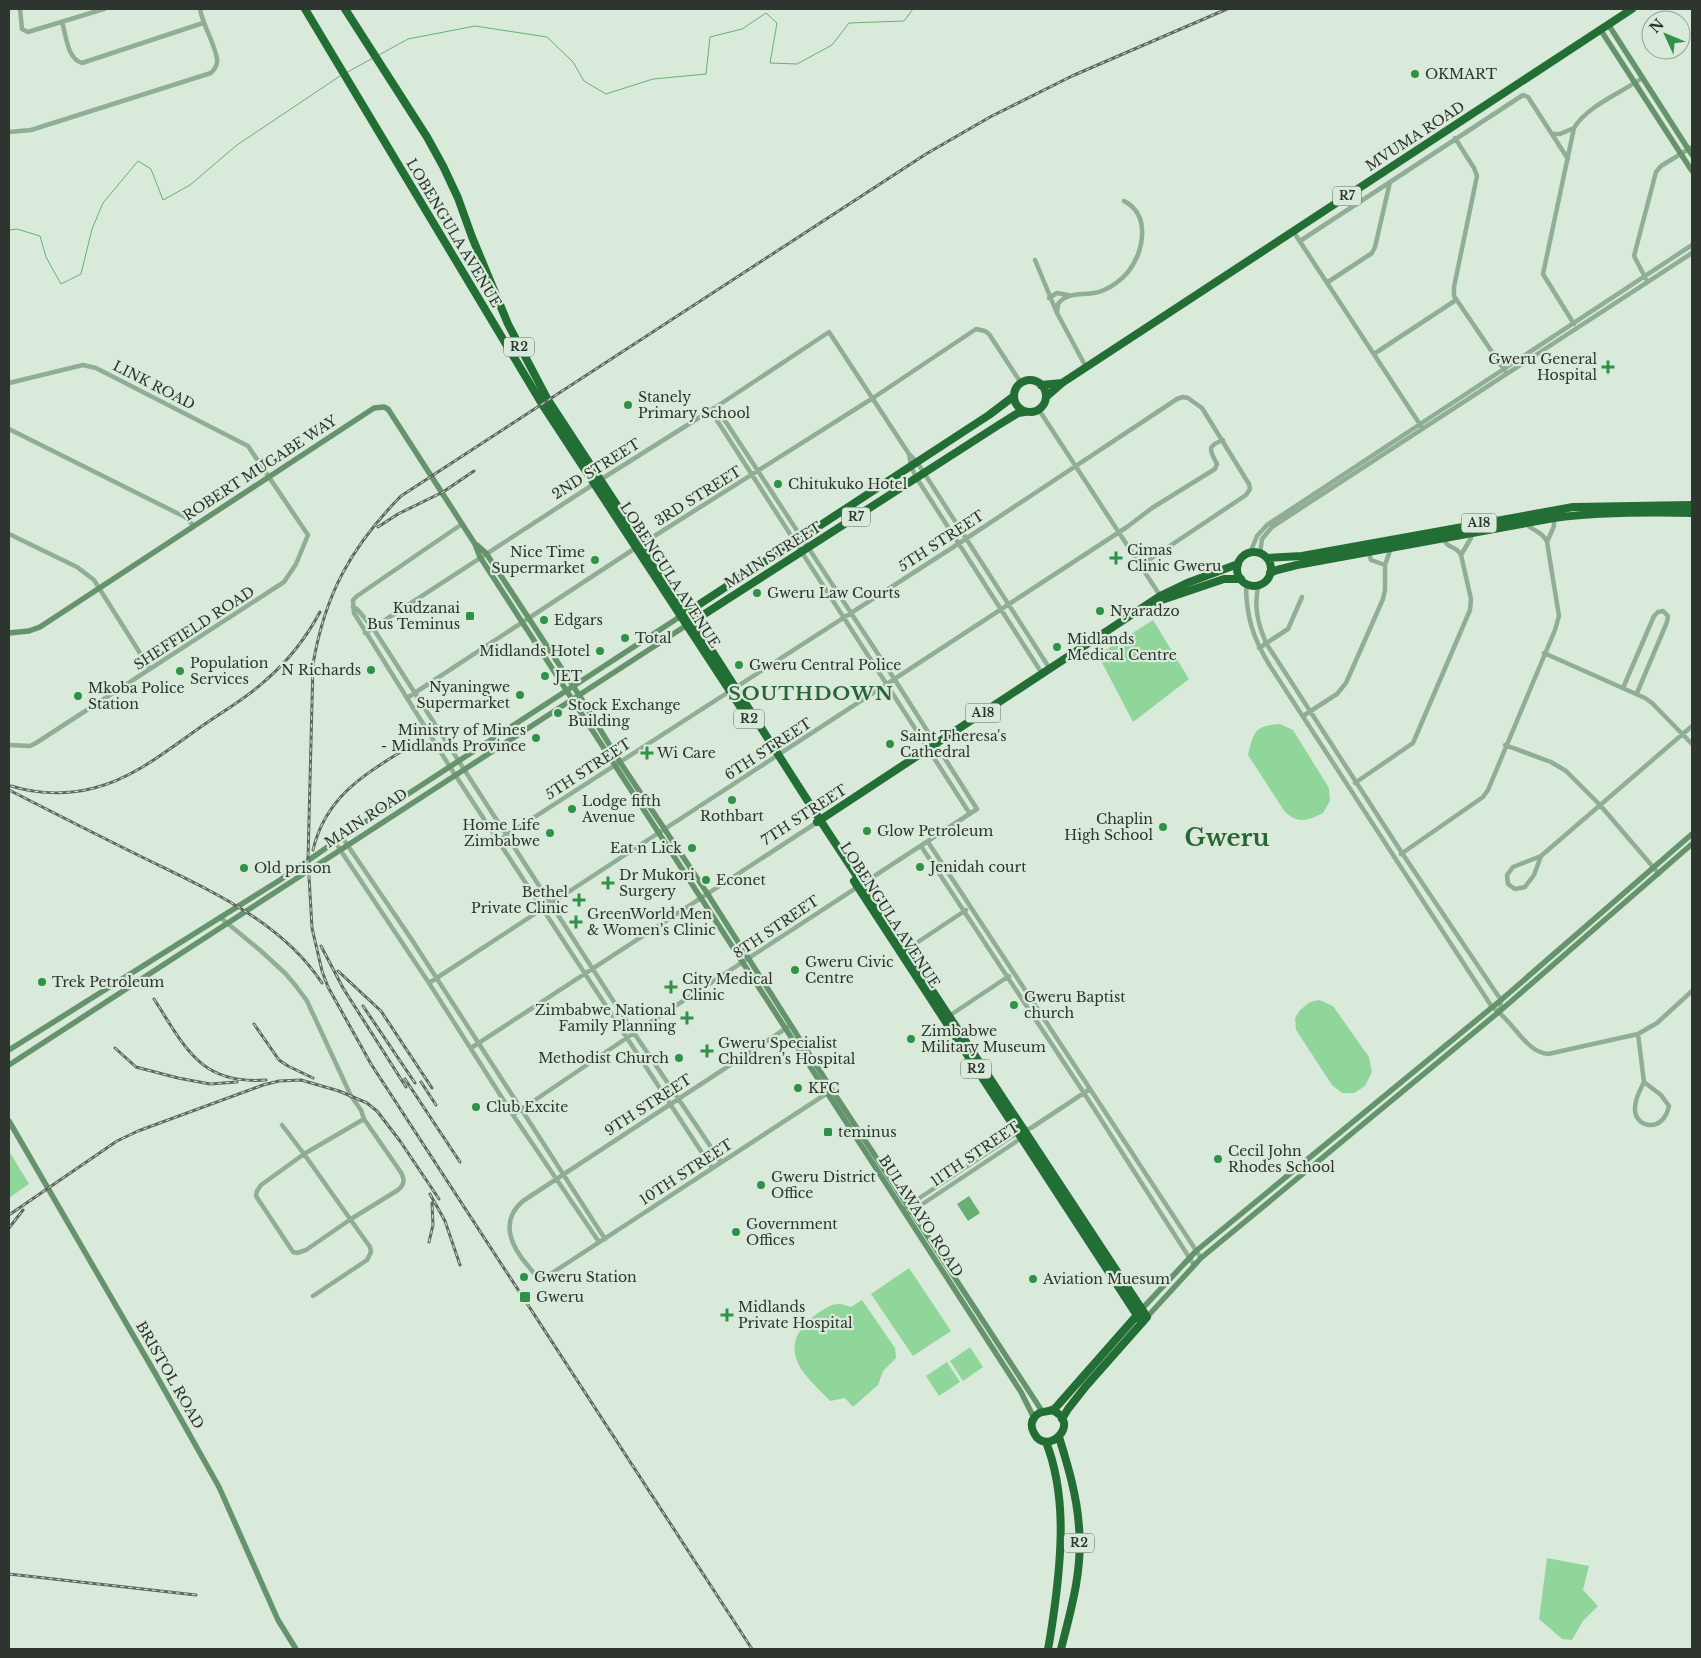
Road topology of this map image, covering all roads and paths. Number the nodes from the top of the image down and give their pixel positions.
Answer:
1 (20, 9) edge
2 (104, 9) edge
3 (200, 9) edge
4 (305, 9) edge
5 (345, 9) edge
6 (1632, 9) edge
7 (62, 22) junction
8 (203, 23) junction
9 (1608, 24) junction
10 (1600, 29) junction
11 (1642, 78) junction
12 (1635, 83) junction
13 (1574, 128) junction
14 (9, 132) edge
15 (1552, 134) junction
16 (1455, 138) junction
17 (1691, 150) edge
18 (1681, 154) junction
19 (1568, 159) junction
20 (1692, 171) edge
21 (1390, 182) junction
22 (1124, 201) dead end
23 (1293, 231) junction
24 (1300, 241) junction
25 (1692, 245) edge
26 (1692, 253) edge
27 (1035, 260) dead end
28 (1644, 276) junction
29 (1328, 282) junction
30 (1648, 282) junction
31 (1068, 295) junction
32 (1049, 298) junction
33 (1456, 300) junction
34 (1056, 314) junction
35 (1574, 323) junction
36 (1578, 329) junction
37 (1374, 354) junction
38 (1086, 367) junction
39 (1503, 369) junction
40 (1507, 374) junction
41 (9, 383) edge
42 (1021, 383) junction
43 (1062, 383) junction
44 (1041, 385) junction
45 (1014, 396) junction
46 (1046, 397) junction
47 (873, 398) junction
48 (716, 407) junction
49 (711, 410) junction
50 (1039, 410) junction
51 (1025, 412) junction
52 (989, 415) junction
53 (1420, 424) junction
54 (996, 426) junction
55 (9, 429) edge
56 (1423, 429) junction
57 (953, 438) junction
58 (1223, 440) junction
59 (960, 450) junction
60 (914, 464) junction
61 (1076, 466) junction
62 (759, 471) junction
63 (753, 475) junction
64 (920, 475) junction
65 (269, 477) junction
66 (597, 481) junction
67 (873, 490) junction
68 (880, 501) junction
69 (1304, 504) junction
70 (1692, 504) edge
71 (1631, 509) junction
72 (1681, 509) junction
73 (1551, 510) junction
74 (1692, 513) edge
75 (836, 514) junction
76 (1521, 515) junction
77 (1554, 518) junction
78 (1526, 523) junction
79 (462, 524) junction
80 (194, 526) junction
81 (842, 526) junction
82 (1465, 526) junction
83 (1443, 530) junction
84 (1118, 532) junction
85 (1472, 533) junction
86 (9, 534) edge
87 (1259, 537) junction
88 (966, 538) junction
89 (1443, 538) junction
90 (798, 540) junction
91 (1548, 542) junction
92 (476, 544) junction
93 (958, 544) junction
94 (1391, 544) junction
95 (640, 545) junction
96 (1368, 548) junction
97 (804, 550) junction
98 (1250, 552) junction
99 (486, 553) junction
100 (1260, 553) junction
101 (1461, 555) junction
102 (480, 557) junction
103 (1267, 558) junction
104 (1238, 564) junction
105 (759, 565) junction
106 (1385, 565) junction
107 (1140, 566) junction
108 (1270, 573) junction
109 (765, 575) junction
110 (1243, 581) junction
111 (1259, 584) junction
112 (727, 586) junction
113 (100, 587) junction
114 (734, 595) junction
115 (1162, 598) junction
116 (1302, 598) dead end
117 (1008, 605) junction
118 (352, 606) junction
119 (1002, 610) junction
120 (850, 612) junction
121 (684, 614) junction
122 (842, 617) junction
123 (529, 619) junction
124 (523, 623) junction
125 (690, 623) junction
126 (373, 628) junction
127 (9, 633) edge
128 (365, 633) junction
129 (1266, 643) junction
130 (1259, 648) junction
131 (1544, 653) junction
132 (150, 669) junction
133 (1050, 669) junction
134 (1043, 675) junction
135 (894, 680) junction
136 (887, 685) junction
137 (570, 688) junction
138 (1624, 688) junction
139 (732, 689) junction
140 (1637, 693) junction
141 (414, 694) junction
142 (579, 695) junction
143 (408, 698) junction
144 (573, 699) junction
145 (1310, 711) junction
146 (1303, 716) junction
147 (1692, 726) edge
148 (1683, 733) junction
149 (1692, 744) edge
150 (9, 745) edge
151 (1506, 745) junction
152 (931, 746) junction
153 (776, 757) junction
154 (458, 762) junction
155 (618, 764) junction
156 (450, 767) junction
157 (464, 770) junction
158 (456, 775) junction
159 (1356, 782) junction
160 (1349, 787) junction
161 (392, 805) junction
162 (1600, 805) junction
163 (396, 814) junction
164 (970, 814) junction
165 (818, 822) junction
166 (662, 831) junction
167 (1692, 834) edge
168 (506, 835) junction
169 (342, 837) junction
170 (499, 840) junction
171 (335, 842) junction
172 (928, 842) junction
173 (1692, 844) edge
174 (347, 845) junction
175 (921, 846) junction
176 (340, 850) junction
177 (1402, 853) junction
178 (1541, 856) junction
179 (1396, 857) junction
180 (1653, 868) junction
181 (1659, 874) junction
182 (860, 885) junction
183 (707, 893) junction
184 (701, 897) junction
185 (550, 903) junction
186 (971, 907) junction
187 (543, 908) junction
188 (392, 910) junction
189 (965, 911) junction
190 (384, 915) junction
191 (221, 918) junction
192 (228, 924) junction
193 (1450, 925) junction
194 (1442, 930) junction
195 (992, 940) junction
196 (986, 944) junction
197 (903, 952) junction
198 (160, 956) junction
199 (746, 961) junction
200 (166, 964) junction
201 (593, 967) junction
202 (584, 973) junction
203 (1014, 973) junction
204 (1008, 977) junction
205 (437, 978) junction
206 (429, 983) junction
207 (1692, 990) edge
208 (1500, 1000) junction
209 (1492, 1007) junction
210 (1500, 1011) junction
211 (946, 1017) junction
212 (791, 1025) junction
213 (785, 1028) junction
214 (634, 1033) junction
215 (1054, 1034) junction
216 (1638, 1034) junction
217 (627, 1038) junction
218 (1048, 1038) junction
219 (479, 1042) junction
220 (471, 1048) junction
221 (9, 1050) edge
222 (9, 1065) edge
223 (1644, 1082) junction
224 (1090, 1088) junction
225 (830, 1092) junction
226 (1084, 1093) junction
227 (679, 1098) junction
228 (670, 1104) junction
229 (522, 1109) junction
230 (513, 1115) junction
231 (364, 1119) junction
232 (9, 1121) edge
233 (282, 1125) dead end
234 (1024, 1133) junction
235 (304, 1154) junction
236 (721, 1162) junction
237 (712, 1168) junction
238 (563, 1174) junction
239 (556, 1178) junction
240 (911, 1208) junction
241 (1168, 1208) junction
242 (904, 1212) junction
243 (1160, 1213) junction
244 (351, 1219) junction
245 (605, 1239) junction
246 (599, 1242) junction
247 (1196, 1251) junction
248 (1189, 1258) junction
249 (1201, 1258) junction
250 (1194, 1265) junction
251 (552, 1273) joint
252 (313, 1296) dead end
253 (1139, 1313) junction
254 (1144, 1320) junction
255 (1027, 1387) junction
256 (1021, 1392) junction
257 (1052, 1410) junction
258 (1042, 1411) junction
259 (1034, 1418) junction
260 (1062, 1419) junction
261 (1059, 1437) junction
262 (1046, 1442) junction
263 (296, 1649) edge
264 (1048, 1649) edge
265 (1061, 1649) edge

1 - 7 street
2 - 7 street
3 - 8 street
4 - 66 highway, LOBENGULA AVENUE / R2
5 - 66 highway, LOBENGULA AVENUE / R2
6 - 9 highway, MVUMA ROAD / R7
7 - 8 street
8 - 14 street
9 - 10 highway, MVUMA ROAD / R7
9 - 11 main road
10 - 12 main road
10 - 23 highway, MVUMA ROAD / R7
11 - 12 street
11 - 17 main road
12 - 13 street
12 - 18 main road
13 - 15 street
13 - 19 street
15 - 16 street
15 - 19 street
16 - 21 street
16 - 33 street
17 - 18 street
18 - 20 main road
18 - 28 street
19 - 35 street
21 - 24 street
21 - 29 street
22 - 31 street
23 - 24 street
23 - 38 highway, MVUMA ROAD / R7
24 - 29 street
25 - 28 street
26 - 30 street
27 - 32 street
28 - 30 street
28 - 35 street
29 - 37 street
30 - 36 street
31 - 32 street
31 - 34 street
32 - 34 street
33 - 37 street
33 - 39 street
34 - 38 street
35 - 36 street
35 - 39 street
36 - 40 street
37 - 53 street
38 - 43 highway, MVUMA ROAD / R7
39 - 40 street
39 - 53 street
40 - 56 street
41 - 65 street, LINK ROAD
42 - 44 highway, R7
42 - 45 highway, MAIN STREET / R7
42 - 47 street, 3RD STREET
43 - 44 highway, MVUMA ROAD / R7
43 - 46 highway, MVUMA ROAD / R7
44 - 46 highway
45 - 51 highway
45 - 52 highway, MAIN STREET / R7
46 - 50 highway, R7
47 - 48 street, 2ND STREET
47 - 60 street
47 - 62 street, 3RD STREET
48 - 49 street, 2ND STREET
48 - 62 street
49 - 63 street
49 - 66 street, 2ND STREET
50 - 51 highway, MAIN STREET / R7
50 - 61 street
51 - 54 highway, MAIN STREET / R7
52 - 54 highway
52 - 57 highway, MAIN STREET / R7
53 - 56 street
53 - 69 street
54 - 59 highway, MAIN STREET / R7
55 - 80 street
56 - 69 street
57 - 59 highway
57 - 60 highway, MAIN STREET / R7
58 - 61 street, 5TH STREET
58 - 84 street, 6TH STREET
58 - 107 street, 5TH STREET
59 - 64 highway, MAIN STREET / R7
60 - 64 street
60 - 64 street
60 - 67 highway, MAIN STREET / R7
61 - 84 street
61 - 88 street, 5TH STREET
62 - 63 street, 3RD STREET
62 - 90 street
63 - 90 street
63 - 95 street, 3RD STREET
64 - 68 highway, MAIN STREET / R7
64 - 88 street
64 - 93 street
65 - 79 main road, ROBERT MUGABE WAY
65 - 80 main road, ROBERT MUGABE WAY
65 - 132 street, SHEFFIELD ROAD
66 - 95 highway, LOBENGULA AVENUE / R2
66 - 99 street, 2ND STREET
67 - 68 highway
67 - 75 highway, MAIN STREET / R7
68 - 81 highway, MAIN STREET / R7
69 - 87 street
70 - 72 highway, A18
71 - 72 highway, A18
71 - 73 highway, A18
71 - 77 highway, A18
72 - 74 highway, A18
73 - 76 highway, A18
73 - 77 street
75 - 81 highway
75 - 90 highway, MAIN STREET / R7
76 - 78 street
76 - 82 highway, A18
77 - 78 highway, A18
77 - 91 street
78 - 85 highway, A18
78 - 91 street
79 - 92 main road, ROBERT MUGABE WAY
79 - 118 street
80 - 113 main road, ROBERT MUGABE WAY
81 - 97 highway, MAIN STREET / R7
82 - 83 highway, A18
82 - 85 street
83 - 89 street
83 - 94 highway, A18
84 - 107 street
84 - 117 street, 6TH STREET
85 - 89 highway, A18
85 - 101 street
86 - 113 street
87 - 98 street
87 - 100 street
88 - 93 street, 5TH STREET
88 - 117 street
89 - 94 highway, A18
89 - 101 street
90 - 97 street
90 - 97 street
90 - 105 highway, MAIN STREET / R7
91 - 131 street
92 - 99 main road, ROBERT MUGABE WAY
92 - 102 main road, ROBERT MUGABE WAY
93 - 119 street
93 - 120 street, 5TH STREET
94 - 96 highway, A18
94 - 106 street
95 - 121 highway, LOBENGULA AVENUE / R2
95 - 123 street, 3RD STREET
96 - 103 highway, A18
96 - 106 street
96 - 108 highway, A18
97 - 109 highway, MAIN STREET / R7
97 - 120 street
97 - 122 street
98 - 100 highway
98 - 104 highway, A18
99 - 102 street, 2ND STREET
99 - 123 main road, ROBERT MUGABE WAY
100 - 103 highway
101 - 159 street
102 - 124 main road, ROBERT MUGABE WAY
102 - 126 street, 2ND STREET
103 - 108 highway
104 - 110 highway
104 - 115 highway, 7TH STREET / A18
105 - 109 highway
105 - 112 highway, MAIN STREET / R7
106 - 145 street
107 - 115 street
108 - 111 highway, A18
109 - 114 highway, MAIN STREET / R7
110 - 111 highway, A18
110 - 115 highway, 7TH STREET / A18
110 - 130 street
111 - 129 street
112 - 114 highway
112 - 121 highway, MAIN STREET / R7
113 - 127 main road, ROBERT MUGABE WAY
113 - 132 street
114 - 125 highway, MAIN STREET / R7
115 - 133 highway, 7TH STREET / A18
116 - 129 street
117 - 119 street, 6TH STREET
117 - 133 street
118 - 126 street
118 - 128 street
119 - 134 street
119 - 135 street, 6TH STREET
120 - 122 street, 5TH STREET
120 - 135 street
121 - 125 highway, LOBENGULA AVENUE / R2
121 - 137 main road, MAIN ROAD
122 - 136 street
122 - 139 street, 5TH STREET
123 - 124 street, 3RD STREET
123 - 137 main road, ROBERT MUGABE WAY
124 - 137 main road, ROBERT MUGABE WAY
124 - 141 street, 3RD STREET
125 - 139 highway, LOBENGULA AVENUE / R2
125 - 142 main road, MAIN ROAD
126 - 128 street, 2ND STREET
126 - 141 street
128 - 143 street
129 - 130 street
129 - 145 street
130 - 146 street
131 - 138 street
131 - 151 street
132 - 150 street, SHEFFIELD ROAD
133 - 134 highway, 7TH STREET / A18
134 - 152 highway, 7TH STREET / A18
135 - 136 street, 6TH STREET
135 - 152 street
136 - 152 street
136 - 153 street, 6TH STREET
137 - 142 main road, ROBERT MUGABE WAY
137 - 144 main road, ROBERT MUGABE WAY
137 - 154 main road, MAIN ROAD
138 - 140 street
138 - 140 street
139 - 153 highway, LOBENGULA AVENUE / R2
139 - 155 street, 5TH STREET
140 - 148 street
141 - 143 street, 3RD STREET
141 - 154 street
142 - 144 main road, MAIN ROAD
142 - 155 main road, ROBERT MUGABE WAY
143 - 156 street
144 - 155 main road, ROBERT MUGABE WAY
144 - 157 main road, MAIN ROAD
145 - 146 street
145 - 159 street
146 - 160 street
147 - 148 street
148 - 149 street
148 - 162 street
151 - 162 street
151 - 177 street
152 - 164 street
152 - 164 street, 8TH STREET
152 - 165 highway, 7TH STREET / A18
153 - 165 highway, LOBENGULA AVENUE / R2
153 - 166 street, 6TH STREET
154 - 156 main road, MAIN ROAD
154 - 157 street
155 - 166 main road, ROBERT MUGABE WAY
155 - 168 street, 5TH STREET
156 - 158 street
156 - 161 main road, MAIN ROAD
157 - 158 main road, MAIN ROAD
157 - 168 street
158 - 163 main road, MAIN ROAD
158 - 170 street
159 - 160 street
159 - 177 street
160 - 179 street
161 - 163 main road
161 - 169 main road, MAIN ROAD
162 - 178 street
162 - 180 street
163 - 174 main road, MAIN ROAD
164 - 172 street, 8TH STREET
165 - 182 highway, LOBENGULA AVENUE / R2
165 - 183 street, 7TH STREET
166 - 183 main road, ROBERT MUGABE WAY
166 - 184 main road, ROBERT MUGABE WAY
166 - 185 street, 6TH STREET
167 - 180 main road
168 - 170 street, 5TH STREET
168 - 185 street
169 - 171 main road, MAIN ROAD
169 - 174 street
170 - 187 street
171 - 176 street
171 - 191 main road, MAIN ROAD
172 - 175 street, 8TH STREET
172 - 186 street
173 - 181 main road
174 - 176 main road, MAIN ROAD
174 - 188 street
175 - 182 street, 8TH STREET
175 - 189 street
176 - 190 street
176 - 192 main road, MAIN ROAD
177 - 179 street
177 - 193 street
178 - 178 street
179 - 194 street
180 - 181 street
180 - 208 main road
181 - 210 main road
182 - 197 highway, LOBENGULA AVENUE / R2
182 - 199 street, 8TH STREET
183 - 184 street, 7TH STREET
183 - 199 main road, ROBERT MUGABE WAY
184 - 199 main road, ROBERT MUGABE WAY
184 - 201 street, 7TH STREET
185 - 187 street, 6TH STREET
185 - 201 street
186 - 189 street
186 - 195 street
187 - 202 street
187 - 205 street, 6TH STREET
188 - 190 street
188 - 205 street
189 - 196 street
189 - 197 street
190 - 206 street
191 - 192 street
191 - 198 main road, MAIN ROAD
192 - 200 main road, MAIN ROAD
192 - 231 street
193 - 194 street
193 - 208 street
194 - 209 street
195 - 196 street
195 - 203 street
196 - 204 street
197 - 211 highway, LOBENGULA AVENUE / R2
198 - 200 main road
198 - 221 main road, MAIN ROAD
199 - 212 main road, ROBERT MUGABE WAY
199 - 213 main road, ROBERT MUGABE WAY
199 - 214 street, 8TH STREET
200 - 222 main road, MAIN ROAD
201 - 202 street, 7TH STREET
201 - 214 street
202 - 217 street
202 - 219 street, 7TH STREET
203 - 204 street
203 - 215 street
204 - 211 street
204 - 218 street
205 - 206 street, 6TH STREET
205 - 219 street
206 - 220 street
207 - 216 street
208 - 209 main road
208 - 210 street
209 - 210 street
209 - 247 main road
210 - 216 street
210 - 249 main road
211 - 234 highway, LOBENGULA AVENUE / R2
212 - 213 street, 9TH STREET
212 - 225 main road, BULAWAYO ROAD
213 - 225 main road, BULAWAYO ROAD
213 - 227 street, 9TH STREET
214 - 217 street, 8TH STREET
214 - 227 street
215 - 218 street
215 - 224 street
216 - 223 street
217 - 228 street
217 - 229 street, 8TH STREET
218 - 226 street
219 - 220 street, 7TH STREET
219 - 229 street
220 - 230 street
223 - 223 street
224 - 226 street, 11TH STREET
224 - 241 street
225 - 236 street, 10TH STREET
225 - 240 main road, BULAWAYO ROAD
225 - 242 main road, BULAWAYO ROAD
226 - 234 street, 11TH STREET
226 - 243 street
227 - 228 street, 9TH STREET
227 - 236 street
228 - 237 street
228 - 238 street, 9TH STREET
229 - 230 street, 8TH STREET
229 - 238 street
230 - 239 street
231 - 235 street
231 - 244 street
232 - 263 main road, BRISTOL ROAD
233 - 235 street
234 - 240 street, 11TH STREET
234 - 253 highway, LOBENGULA AVENUE / R2
235 - 244 street
235 - 244 street
236 - 237 street, 10TH STREET
237 - 245 street, 10TH STREET
238 - 239 street, 9TH STREET
238 - 245 street
239 - 246 street
239 - 251 street, 9TH STREET
240 - 242 street, 11TH STREET
240 - 255 main road, BULAWAYO ROAD
241 - 243 street
241 - 247 street
242 - 256 main road, BULAWAYO ROAD
243 - 248 street
244 - 252 street
245 - 246 street, 10TH STREET
246 - 251 street, 10TH STREET
247 - 248 main road
247 - 249 street
248 - 250 street
248 - 253 main road
249 - 250 main road
250 - 254 main road
253 - 254 highway, LOBENGULA AVENUE / R2
253 - 257 highway
254 - 260 highway, R2
255 - 256 main road
255 - 258 main road, BULAWAYO ROAD
256 - 259 main road, BULAWAYO ROAD
257 - 258 highway
257 - 260 highway
258 - 259 highway
259 - 262 highway, R2
260 - 261 highway, R2
261 - 262 highway
261 - 265 highway, R2
262 - 264 highway, R2

